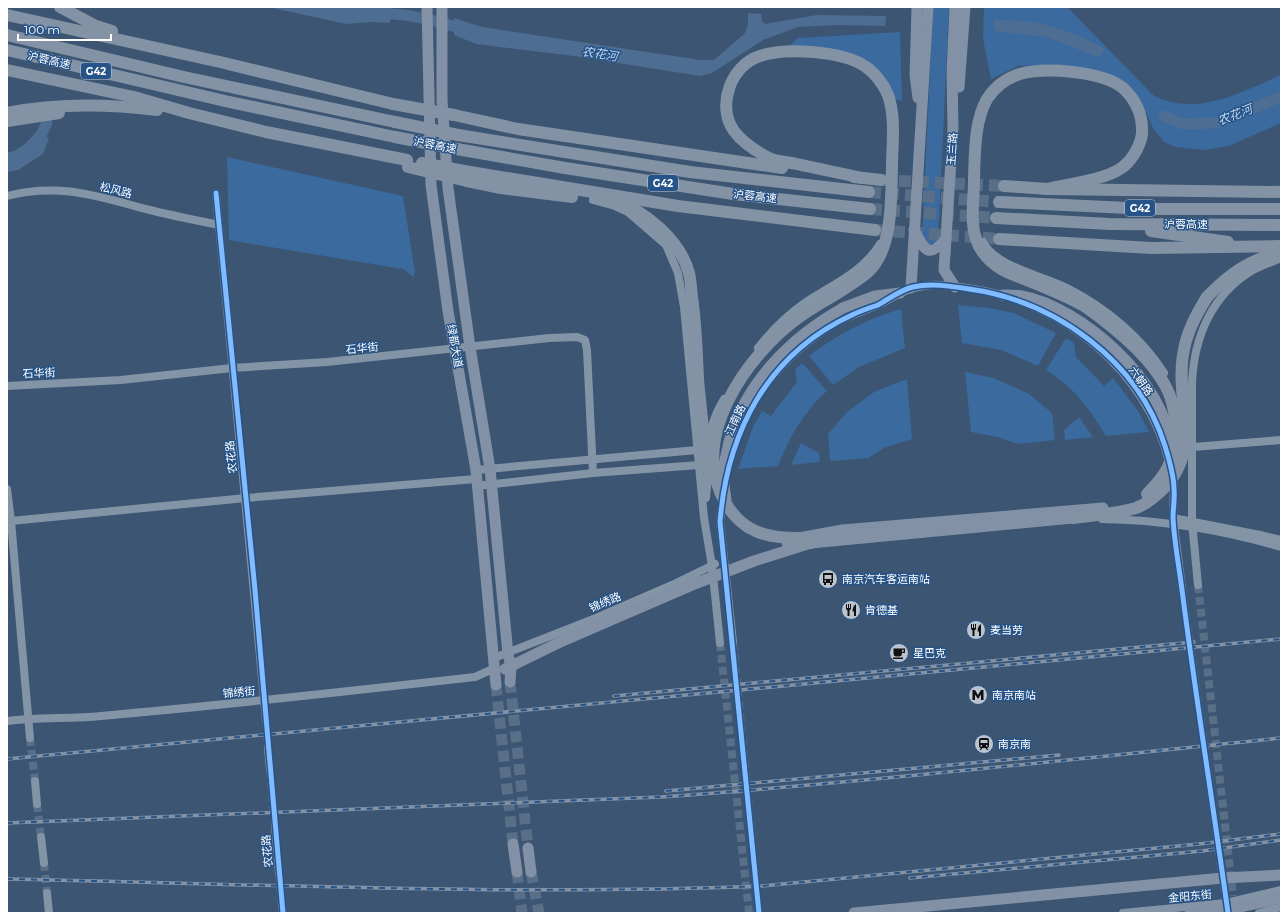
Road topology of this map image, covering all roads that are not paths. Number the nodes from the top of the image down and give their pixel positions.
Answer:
1 (60, 7) edge
2 (427, 7) edge
3 (442, 7) edge
4 (917, 7) edge
5 (928, 7) edge
6 (955, 7) edge
7 (965, 7) edge
8 (7, 15) edge
9 (7, 36) edge
10 (7, 50) edge
11 (172, 51) junction
12 (7, 70) edge
13 (94, 107) junction
14 (7, 113) edge
15 (189, 113) junction
16 (7, 121) edge
17 (518, 129) junction
18 (953, 129) junction
19 (921, 131) junction
20 (465, 176) junction
21 (862, 178) junction
22 (765, 180) junction
23 (880, 180) tunnel mouth
24 (1004, 186) tunnel mouth
25 (1047, 189) junction
26 (869, 192) tunnel mouth
27 (1281, 192) edge
28 (216, 193) dead end
29 (974, 194) junction
30 (7, 196) edge
31 (593, 200) junction
32 (999, 202) tunnel mouth
33 (870, 208) tunnel mouth
34 (1281, 209) edge
35 (889, 217) junction
36 (996, 218) tunnel mouth
37 (1110, 224) junction
38 (219, 225) junction
39 (1281, 225) edge
40 (913, 229) junction
41 (875, 230) tunnel mouth
42 (946, 239) junction
43 (999, 239) tunnel mouth
44 (1281, 246) edge
45 (1257, 247) junction
46 (1281, 252) edge
47 (1281, 258) edge
48 (955, 287) junction
49 (911, 288) junction
50 (900, 293) junction
51 (1003, 295) junction
52 (470, 347) junction
53 (456, 349) junction
54 (232, 368) junction
55 (7, 386) edge
56 (1281, 440) edge
57 (1193, 447) junction
58 (697, 450) junction
59 (1171, 456) junction
60 (591, 458) junction
61 (698, 465) junction
62 (490, 469) junction
63 (592, 473) junction
64 (476, 478) junction
65 (1160, 480) junction
66 (492, 484) junction
67 (1174, 486) junction
68 (7, 489) edge
69 (246, 498) junction
70 (1103, 508) junction
71 (730, 509) junction
72 (1132, 509) junction
73 (704, 518) junction
74 (1073, 518) junction
75 (1173, 518) junction
76 (11, 521) junction
77 (1192, 522) junction
78 (750, 535) junction
79 (799, 538) junction
80 (1281, 540) edge
81 (780, 543) junction
82 (812, 543) junction
83 (1281, 548) edge
84 (722, 560) junction
85 (712, 566) junction
86 (1198, 585) tunnel mouth
87 (1182, 588) tunnel mouth
88 (733, 642) tunnel mouth
89 (720, 643) tunnel mouth
90 (508, 654) junction
91 (495, 666) junction
92 (511, 667) junction
93 (510, 682) tunnel mouth
94 (496, 685) tunnel mouth
95 (264, 701) junction
96 (28, 718) junction
97 (266, 720) tunnel mouth
98 (7, 721) edge
99 (30, 738) tunnel mouth
100 (268, 748) tunnel mouth
101 (270, 770) tunnel mouth
102 (35, 781) tunnel mouth
103 (37, 804) tunnel mouth
104 (275, 826) tunnel mouth
105 (41, 837) tunnel mouth
106 (514, 844) tunnel mouth
107 (528, 848) tunnel mouth
108 (44, 863) tunnel mouth
109 (517, 872) tunnel mouth
110 (531, 872) tunnel mouth
111 (279, 874) tunnel mouth
112 (1281, 875) edge
113 (1281, 890) edge
114 (47, 894) tunnel mouth
115 (1281, 898) edge
116 (1229, 899) junction
117 (1281, 907) edge
118 (49, 913) edge
119 (854, 913) edge
120 (1123, 913) edge
121 (1190, 913) edge
122 (1228, 913) edge
123 (1235, 913) edge
124 (1258, 913) edge

1 - 11 highway
2 - 53 main road, 绿都大道
3 - 52 main road, 绿都大道
4 - 19 main road
5 - 19 main road
6 - 18 main road, 玉兰路
7 - 18 main road
8 - 11 highway
9 - 22 highway, 沪蓉高速 / G42, bridge
10 - 33 highway, 沪蓉高速 / G42, bridge
11 - 17 highway, bridge
12 - 15 highway
13 - 14 highway
13 - 15 highway
13 - 16 highway
15 - 20 highway, bridge
17 - 21 highway
17 - 22 highway
18 - 42 main road, 玉兰路
19 - 40 main road
20 - 31 highway
20 - 41 highway
21 - 23 highway
21 - 35 highway
22 - 26 highway, 沪蓉高速 / G42
24 - 25 highway
25 - 27 highway
25 - 29 highway
28 - 38 street, 农花路
29 - 59 highway, bridge
29 - 67 street
30 - 38 street, 松风路
31 - 58 street
31 - 78 highway, bridge
32 - 34 highway, 沪蓉高速 / G42
35 - 71 highway, bridge
35 - 73 street
36 - 37 highway, 沪蓉高速 / G42
37 - 39 highway, 沪蓉高速 / G42
37 - 45 highway
38 - 54 street, 农花路
40 - 42 main road
40 - 49 main road
42 - 48 main road, 玉兰路
43 - 45 highway
44 - 45 highway
46 - 72 highway, bridge
47 - 57 street
48 - 49 street, 六朝路
48 - 51 street, 六朝路
49 - 50 street, 江南路
50 - 71 main road, bridge
50 - 84 street, 江南路
51 - 59 main road
51 - 67 street, 六朝路
52 - 53 street, 石华街
52 - 60 street, 石华街
52 - 62 main road, 绿都大道
53 - 54 street, 石华街
53 - 64 main road, 绿都大道
54 - 55 street, 石华街
54 - 69 street, 农花路
56 - 57 street
57 - 77 street
58 - 60 street
58 - 61 street
59 - 65 highway, bridge
60 - 62 street
60 - 63 street, 石华街
61 - 63 street
61 - 73 street
62 - 64 street
62 - 66 main road, 绿都大道
63 - 66 street
64 - 66 street
64 - 69 street
64 - 91 main road, 绿都大道
65 - 70 highway, bridge
65 - 72 highway, bridge
66 - 90 main road, 绿都大道
67 - 75 street, 六朝路
68 - 76 street
69 - 76 street
69 - 95 street, 农花路
70 - 72 highway, bridge
70 - 79 main road, bridge
71 - 78 highway, bridge
71 - 79 highway, bridge
72 - 74 highway, bridge
73 - 85 street
74 - 82 main road, bridge
74 - 83 street, bridge
75 - 77 street
75 - 87 street, 六朝路
76 - 96 street
77 - 80 street
77 - 86 street
78 - 81 highway
79 - 81 highway, bridge
81 - 82 highway, bridge
82 - 92 main road, bridge
84 - 85 street, 锦绣路
84 - 88 street, 江南路
85 - 89 street
85 - 90 street, 锦绣路
90 - 91 street, 锦绣路
90 - 92 main road, 绿都大道
91 - 92 main road
91 - 94 main road, 绿都大道
91 - 95 street, 锦绣街
92 - 93 main road, 绿都大道
95 - 96 street, 锦绣街
95 - 97 street, 农花路
96 - 98 street, 锦绣街
96 - 99 street
100 - 101 street
102 - 103 street
104 - 111 street, 农花路
105 - 108 street
106 - 109 main road
107 - 110 main road
112 - 119 main road, bridge
113 - 116 street, 金阳东街
114 - 118 street
115 - 121 main road, bridge
116 - 120 street, 金阳东街
116 - 122 street
116 - 123 street
117 - 124 street

